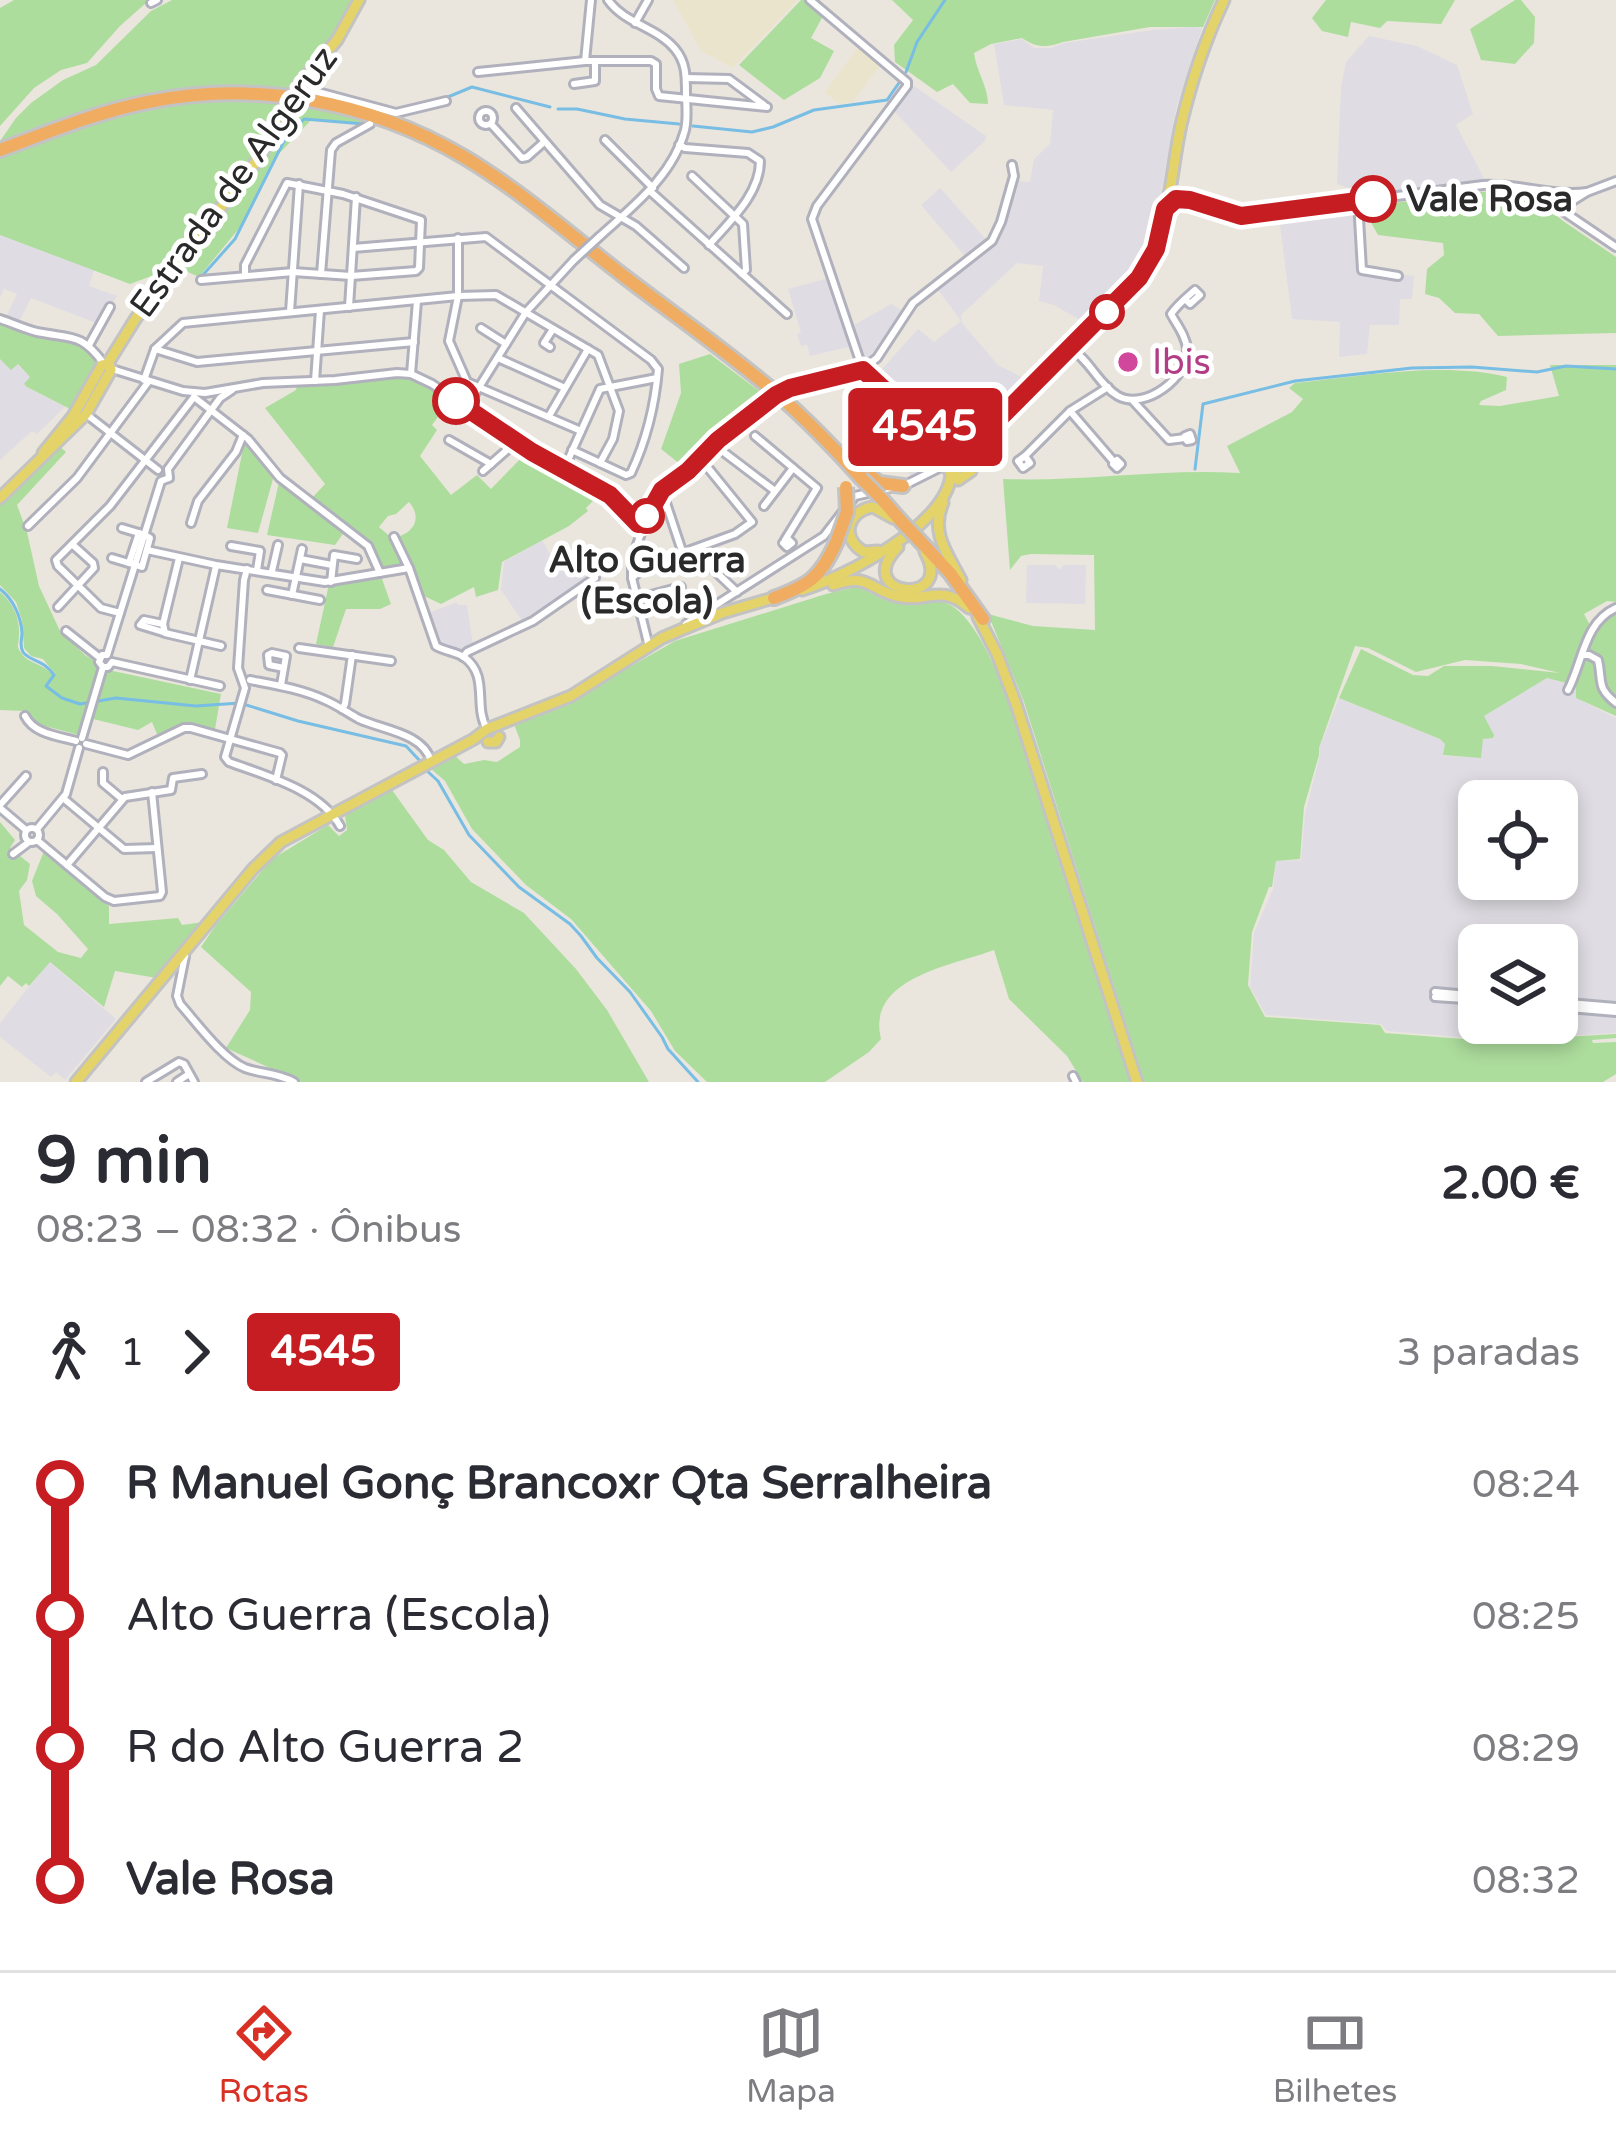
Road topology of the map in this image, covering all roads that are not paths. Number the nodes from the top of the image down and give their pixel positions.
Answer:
1 (359, 0) edge
2 (591, 0) edge
3 (608, 0) edge
4 (648, 0) edge
5 (1224, 0) edge
6 (814, 1) edge
7 (635, 22) junction
8 (320, 59) junction
9 (585, 61) junction
10 (596, 61) junction
11 (478, 72) dead end
12 (686, 78) junction
13 (574, 84) dead end
14 (686, 99) junction
15 (446, 101) dead end
16 (516, 108) dead end
17 (370, 124) dead end
18 (491, 124) dead end
19 (605, 140) dead end
20 (545, 141) junction
21 (679, 145) junction
22 (0, 150) edge
23 (1012, 165) dead end
24 (692, 176) dead end
25 (1616, 181) edge
26 (298, 184) junction
27 (1538, 188) junction
28 (652, 189) junction
29 (328, 190) junction
30 (1558, 192) junction
31 (1179, 196) junction
32 (356, 197) junction
33 (1570, 200) junction
34 (1358, 201) junction
35 (1557, 205) junction
36 (735, 215) junction
37 (1570, 215) junction
38 (621, 217) junction
39 (458, 238) junction
40 (421, 241) junction
41 (709, 244) junction
42 (1616, 247) edge
43 (352, 248) junction
44 (684, 268) dead end
45 (292, 272) junction
46 (321, 274) junction
47 (742, 274) junction
48 (245, 276) junction
49 (351, 276) junction
50 (1398, 276) dead end
51 (202, 280) dead end
52 (550, 284) junction
53 (458, 296) junction
54 (1185, 299) dead end
55 (417, 300) junction
56 (110, 307) dead end
57 (349, 307) junction
58 (320, 310) junction
59 (526, 312) junction
60 (670, 312) junction
61 (290, 313) junction
62 (787, 314) dead end
63 (0, 319) edge
64 (481, 328) dead end
65 (553, 328) junction
66 (414, 342) junction
67 (506, 344) junction
68 (89, 345) junction
69 (550, 346) dead end
70 (155, 349) junction
71 (588, 349) junction
72 (317, 351) junction
73 (1075, 353) junction
74 (498, 358) junction
75 (107, 370) junction
76 (863, 370) junction
77 (411, 374) junction
78 (658, 378) junction
79 (147, 380) junction
80 (315, 381) junction
81 (610, 385) junction
82 (479, 388) junction
83 (565, 388) junction
84 (1108, 388) junction
85 (183, 391) junction
86 (194, 397) junction
87 (211, 397) junction
88 (1132, 400) junction
89 (466, 408) junction
90 (82, 411) junction
91 (213, 411) junction
92 (1070, 411) junction
93 (549, 416) junction
94 (809, 424) junction
95 (581, 430) junction
96 (111, 434) junction
97 (243, 435) junction
98 (755, 436) dead end
99 (1185, 438) dead end
100 (449, 440) dead end
101 (518, 441) junction
102 (713, 444) junction
103 (572, 450) junction
104 (1025, 456) dead end
105 (700, 458) junction
106 (145, 461) junction
107 (1114, 462) dead end
108 (491, 464) junction
109 (600, 464) junction
110 (957, 464) junction
111 (794, 468) junction
112 (163, 469) junction
113 (563, 470) junction
114 (482, 471) dead end
115 (856, 482) junction
116 (903, 486) junction
117 (662, 490) junction
118 (775, 491) junction
119 (0, 498) edge
120 (943, 502) junction
121 (764, 506) dead end
122 (900, 522) junction
123 (190, 523) dead end
124 (641, 525) junction
125 (28, 526) dead end
126 (122, 528) dead end
127 (142, 534) junction
128 (394, 537) dead end
129 (901, 541) junction
130 (919, 542) junction
131 (71, 545) junction
132 (278, 545) dead end
133 (231, 546) dead end
134 (302, 549) dead end
135 (147, 550) junction
136 (693, 550) junction
137 (683, 554) junction
138 (112, 558) dead end
139 (178, 558) junction
140 (299, 559) junction
141 (357, 559) dead end
142 (787, 560) junction
143 (132, 564) junction
144 (216, 565) junction
145 (332, 565) junction
146 (409, 568) junction
147 (252, 569) junction
148 (272, 572) junction
149 (380, 572) junction
150 (296, 577) junction
151 (595, 578) dead end
152 (632, 578) junction
153 (331, 582) junction
154 (79, 586) junction
155 (681, 587) dead end
156 (825, 587) junction
157 (267, 590) dead end
158 (737, 592) junction
159 (292, 595) junction
160 (774, 598) junction
161 (636, 599) junction
162 (320, 600) dead end
163 (58, 607) dead end
164 (1616, 608) edge
165 (120, 614) junction
166 (982, 620) junction
167 (66, 631) dead end
168 (662, 638) junction
169 (199, 641) junction
170 (221, 646) dead end
171 (649, 646) junction
172 (299, 648) dead end
173 (352, 655) junction
174 (1582, 656) junction
175 (464, 657) junction
176 (106, 661) junction
177 (391, 661) dead end
178 (284, 668) dead end
179 (610, 673) junction
180 (190, 680) junction
181 (250, 680) dead end
182 (281, 685) junction
183 (220, 686) dead end
184 (1568, 690) dead end
185 (1616, 703) edge
186 (342, 709) junction
187 (25, 716) dead end
188 (491, 735) junction
189 (229, 739) junction
190 (81, 743) junction
191 (431, 761) junction
192 (103, 772) dead end
193 (202, 774) dead end
194 (26, 776) dead end
195 (276, 780) junction
196 (152, 792) junction
197 (63, 798) junction
198 (122, 799) junction
199 (0, 806) edge
200 (332, 815) junction
201 (98, 827) junction
202 (37, 829) junction
203 (26, 830) junction
204 (305, 831) junction
205 (33, 840) junction
206 (158, 848) junction
207 (13, 854) dead end
208 (67, 865) junction
209 (177, 976) junction
210 (1435, 994) dead end
211 (1458, 996) edge
212 (1578, 1006) edge
213 (1616, 1009) edge
214 (260, 1072) junction
215 (192, 1078) edge
216 (79, 1082) edge
217 (146, 1082) edge
218 (177, 1082) edge
219 (260, 1082) edge
220 (294, 1082) edge
221 (1137, 1082) edge

1 - 8 main road, Estrada de Algeruz
2 - 9 street
3 - 7 street
4 - 7 street
5 - 31 main road
6 - 76 street
7 - 12 street
8 - 15 street
8 - 75 main road, Estrada de Algeruz, bridge
9 - 10 street
9 - 11 street
10 - 13 street
10 - 14 street
12 - 14 street
12 - 14 street
14 - 21 street
16 - 20 street
17 - 29 street
18 - 20 street
19 - 28 street
20 - 38 street
21 - 28 street
21 - 36 street
22 - 60 highway
23 - 76 street
24 - 36 street
25 - 33 street
26 - 29 street
26 - 45 street
26 - 48 street
27 - 30 street
27 - 34 street
27 - 35 street
28 - 38 street
28 - 41 street
29 - 32 street
29 - 46 street
30 - 33 street
30 - 35 street
31 - 34 street
31 - 73 main road
32 - 40 street
32 - 43 street
33 - 35 street
33 - 37 street
34 - 50 street
35 - 37 street
36 - 41 street
36 - 47 street
37 - 42 street
38 - 44 street
38 - 52 street, bridge
39 - 40 street
39 - 52 street
39 - 53 street
40 - 43 street
40 - 49 street
41 - 47 street
43 - 49 street
45 - 46 street
45 - 48 street
45 - 61 street
46 - 49 street
47 - 62 street
48 - 51 street
49 - 57 street
52 - 59 street
52 - 78 street
53 - 55 street
53 - 59 street
53 - 82 street
54 - 88 street
55 - 57 street
55 - 66 street
56 - 68 street
57 - 58 street
58 - 61 street
58 - 72 street
59 - 65 street
59 - 67 street
60 - 94 highway
60 - 115 highway
61 - 70 street
63 - 68 street
64 - 67 street
65 - 69 street
65 - 71 street
66 - 72 street
66 - 77 street
67 - 74 street
68 - 75 street
70 - 72 street
70 - 79 street
71 - 81 street
71 - 83 street
72 - 80 street
73 - 84 street
73 - 110 main road
74 - 82 street
74 - 83 street
75 - 79 street
75 - 90 main road, Estrada de Algeruz
76 - 102 street, bridge
76 - 110 street
77 - 80 street
77 - 89 street
78 - 81 street
78 - 109 street
79 - 85 street
79 - 96 street
80 - 87 street
81 - 95 street
81 - 109 street
82 - 89 street
82 - 93 street
83 - 93 street
84 - 88 street
84 - 92 street
85 - 86 street
85 - 87 street
86 - 87 street
86 - 106 street
87 - 91 street
87 - 91 street
88 - 99 street
89 - 101 street
90 - 96 street
90 - 119 main road, Estrada de Algeruz
91 - 97 street
91 - 112 street
92 - 104 street
92 - 107 street
93 - 95 street
94 - 115 highway
94 - 116 highway
95 - 103 street
96 - 106 street
96 - 125 street
97 - 123 street
97 - 149 street
98 - 111 street
100 - 108 street
101 - 108 street
101 - 113 street
102 - 105 street
102 - 118 street
103 - 109 street
103 - 113 street
105 - 117 street
105 - 136 street
106 - 112 street
106 - 131 street
108 - 114 street
110 - 116 street
110 - 120 main road
110 - 129 main road
111 - 118 street
111 - 142 street
112 - 127 street
113 - 124 street
115 - 122 highway, bridge
115 - 160 highway, bridge
116 - 142 street
117 - 124 street
117 - 137 street
118 - 121 street
120 - 129 main road
120 - 166 main road
122 - 129 main road
122 - 130 highway, bridge
124 - 152 street
126 - 127 street
127 - 135 street
127 - 143 street
128 - 146 street
129 - 130 main road
129 - 156 main road
129 - 160 main road
130 - 166 highway
131 - 154 street
131 - 154 street
132 - 148 street
133 - 147 street
134 - 140 street
135 - 139 street
135 - 143 street
136 - 137 street
136 - 158 street
137 - 152 street
138 - 143 street
139 - 144 street
139 - 169 street
140 - 145 street
140 - 150 street
141 - 145 street
142 - 158 street
143 - 165 street
144 - 147 street
144 - 169 street
145 - 153 street
146 - 149 street
146 - 175 street
147 - 148 street
147 - 189 street
148 - 150 street
149 - 153 street
150 - 153 street
150 - 159 street
151 - 175 street
152 - 161 street
154 - 163 street
154 - 165 street
155 - 161 street
156 - 166 main road
156 - 179 main road
157 - 159 street
158 - 168 street
159 - 162 street
160 - 168 main road
161 - 171 street
164 - 174 street
165 - 176 street
166 - 221 main road
167 - 176 street
168 - 171 main road
169 - 170 street
169 - 180 street
171 - 179 main road
172 - 173 street
173 - 177 street
173 - 186 street
174 - 184 street
174 - 185 street
175 - 188 street
176 - 180 street
176 - 190 street
178 - 182 street
179 - 188 main road
180 - 183 street
181 - 182 street
182 - 186 street
186 - 191 street
187 - 190 street
188 - 191 main road
189 - 190 street
189 - 195 street
189 - 195 street
190 - 197 street
191 - 200 main road
192 - 198 street
193 - 196 street
194 - 199 street
195 - 200 street
196 - 198 street
196 - 206 street
197 - 201 street
197 - 202 street
198 - 201 street
199 - 203 street
200 - 204 main road
201 - 206 street
201 - 208 street
202 - 203 street
202 - 205 street
203 - 205 street
204 - 209 main road
204 - 216 main road
205 - 207 street
205 - 208 street
206 - 208 street
209 - 214 street
209 - 216 main road
210 - 211 street
212 - 213 street
214 - 219 street
214 - 220 street
215 - 217 street
215 - 218 street

